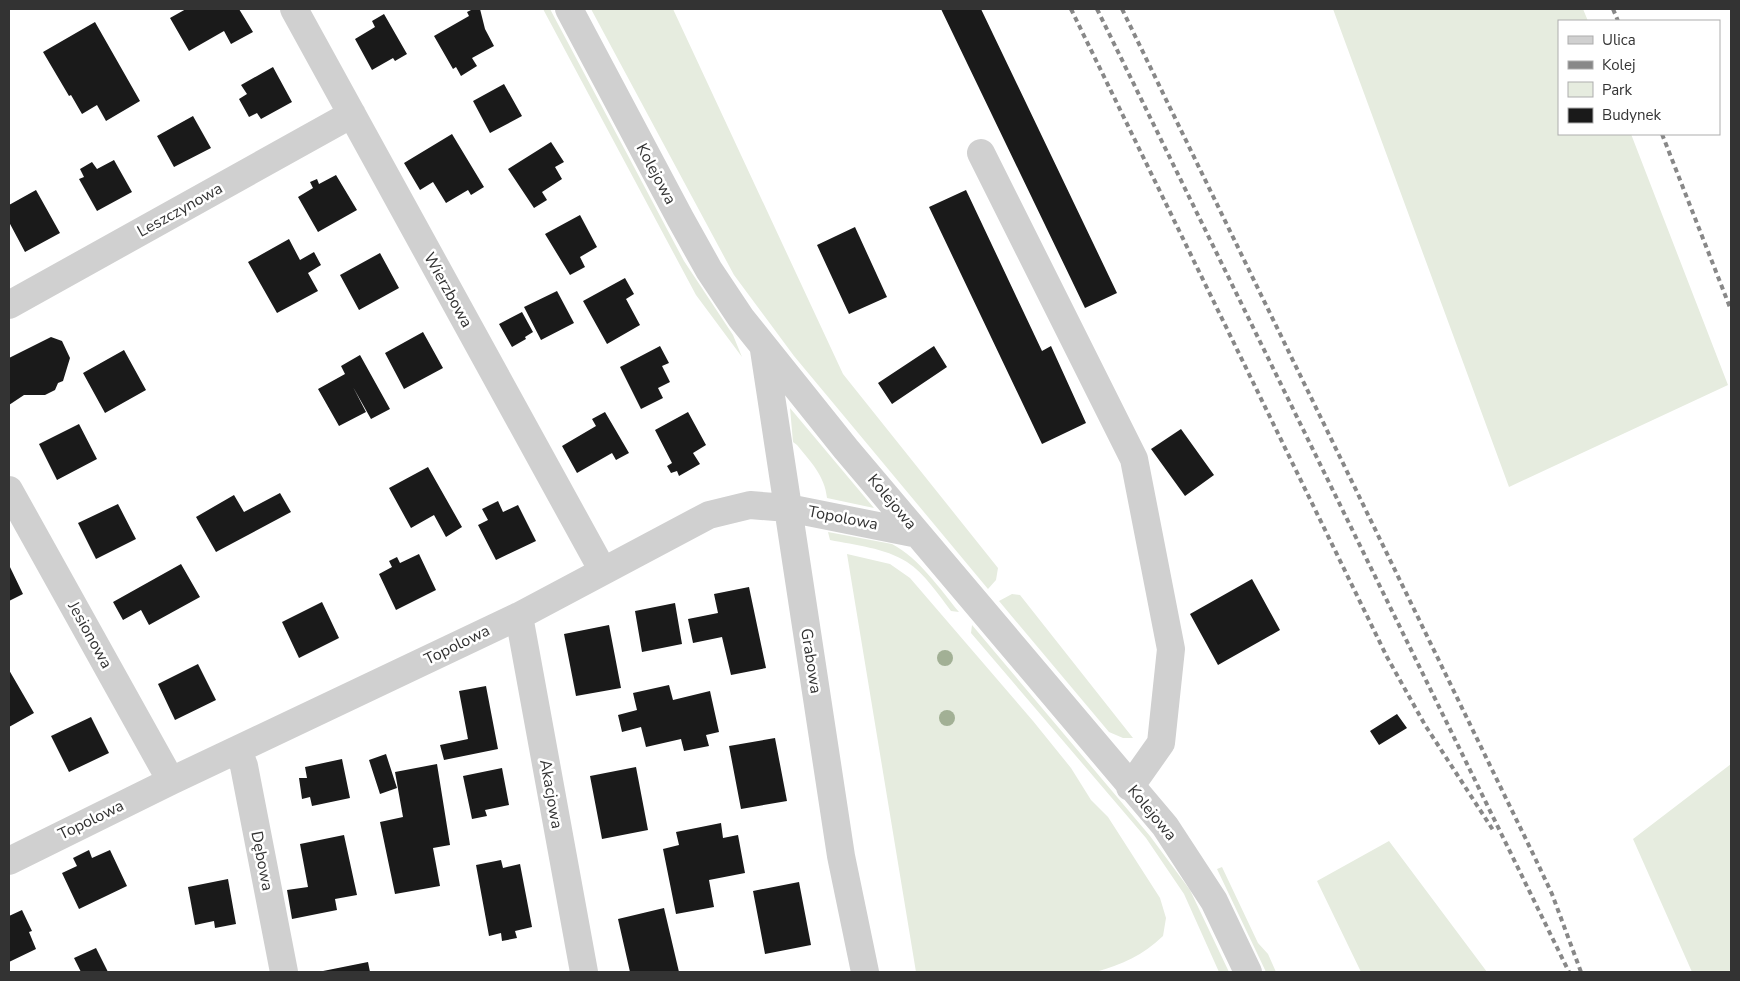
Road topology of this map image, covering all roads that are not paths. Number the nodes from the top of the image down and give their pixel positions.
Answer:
1 (294, 9) edge
2 (569, 9) edge
3 (352, 114) junction
4 (981, 154) dead end
5 (9, 305) edge
6 (764, 348) junction
7 (9, 490) edge
8 (788, 508) junction
9 (918, 534) junction
10 (603, 571) junction
11 (519, 616) junction
12 (238, 750) junction
13 (171, 781) junction
14 (1130, 787) junction
15 (9, 861) edge
16 (284, 972) edge
17 (584, 972) edge
18 (865, 972) edge
19 (1248, 972) edge

1 - 3 street, Wierzbowa
2 - 6 street, Kolejowa
3 - 5 street, Leszczynowa
3 - 10 street, Wierzbowa
4 - 14 street
6 - 8 street, Grabowa
6 - 9 street, Kolejowa
7 - 13 street, Jesionowa
8 - 9 street, Topolowa
8 - 10 street, Topolowa
8 - 18 street, Grabowa
9 - 14 street, Kolejowa
10 - 11 street, Topolowa
11 - 12 street, Topolowa
11 - 17 street, Akacjowa
12 - 13 street, Topolowa
12 - 16 street, Dębowa
13 - 15 street, Topolowa
14 - 19 street, Kolejowa

